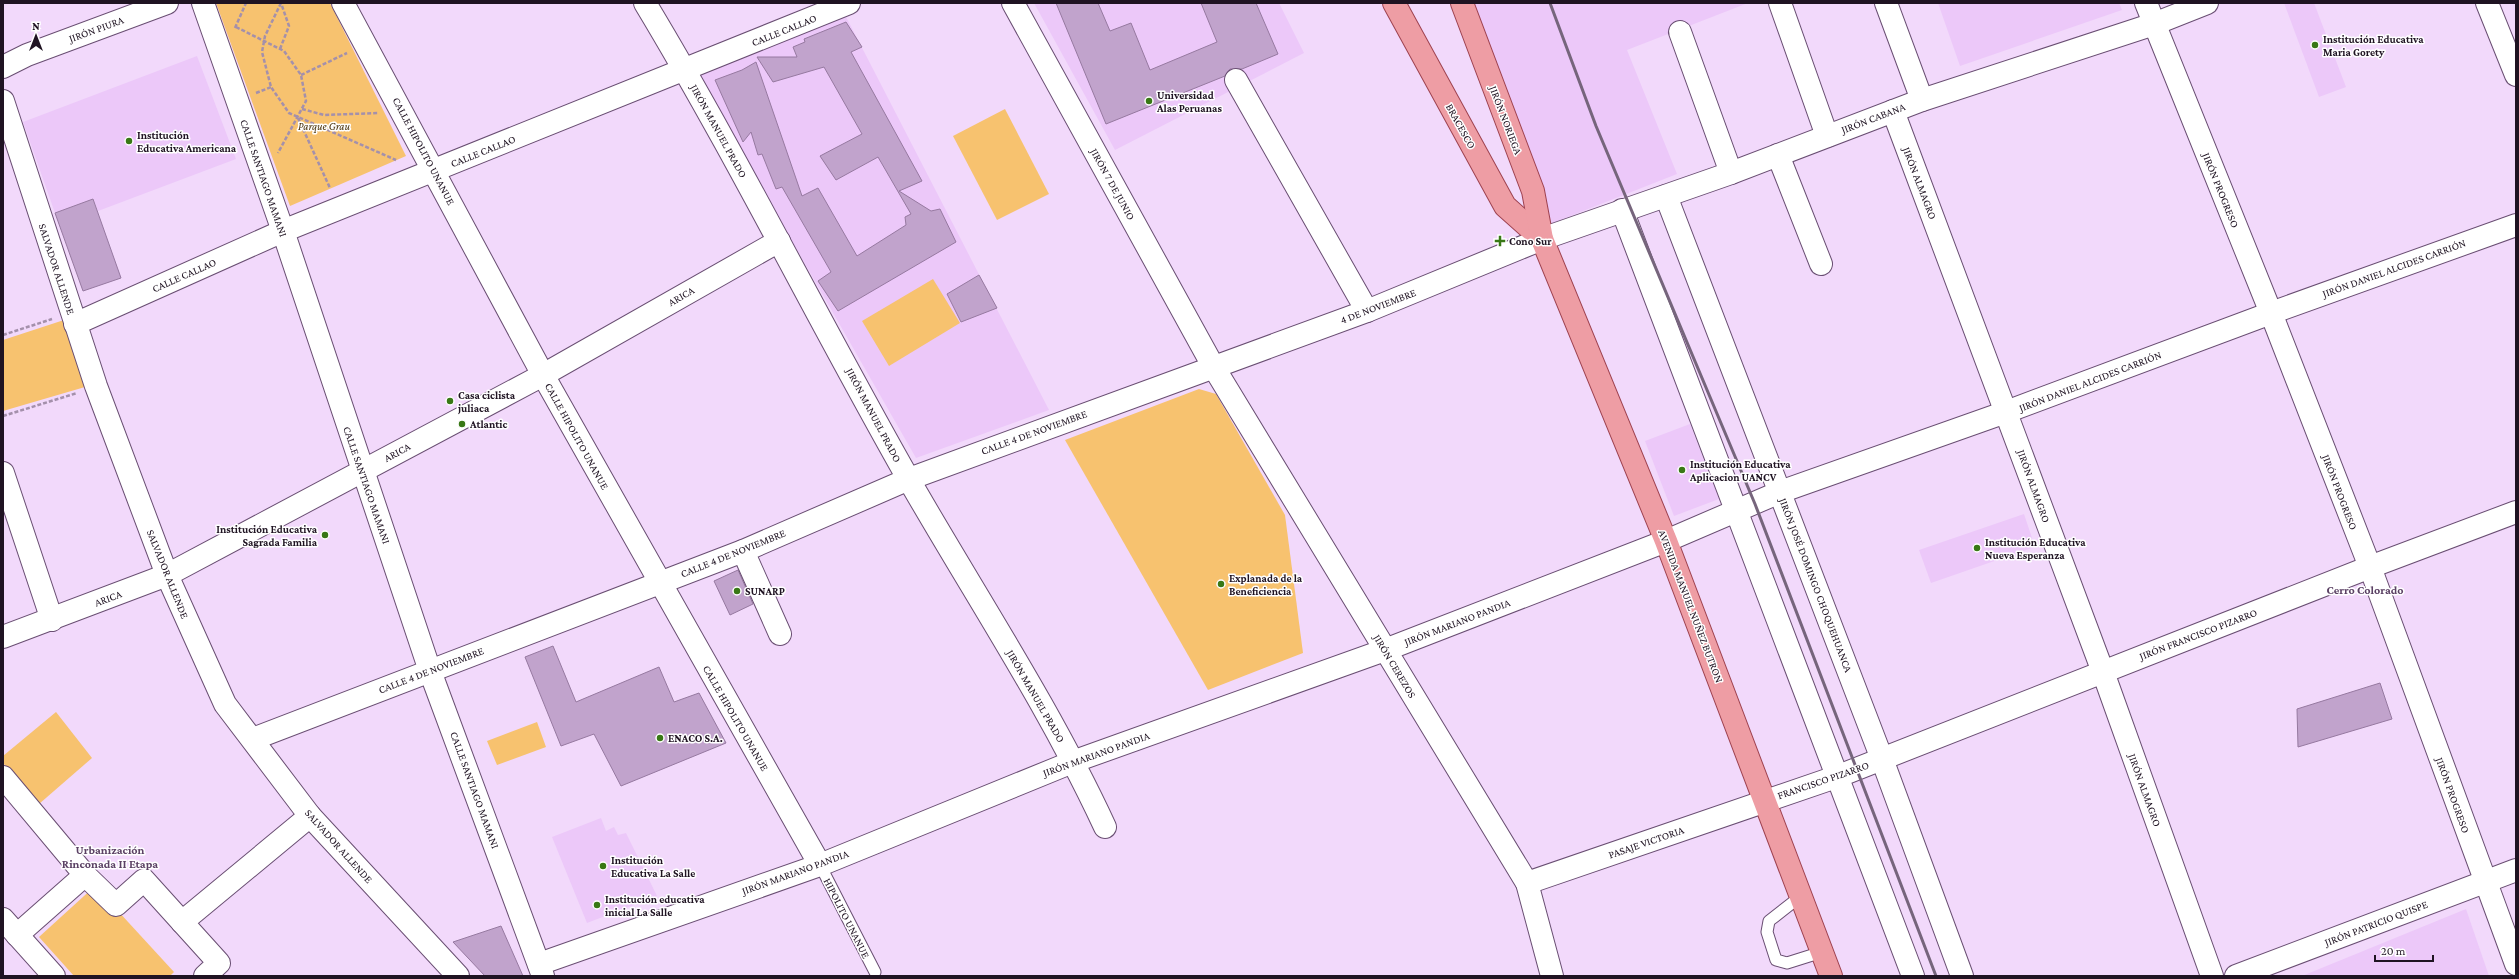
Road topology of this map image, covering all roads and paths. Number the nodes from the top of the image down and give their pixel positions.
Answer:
1 (167, 3) edge
2 (203, 3) edge
3 (246, 3) edge
4 (343, 3) edge
5 (645, 3) edge
6 (849, 3) edge
7 (1013, 3) edge
8 (1394, 3) edge
9 (1462, 3) edge
10 (1780, 3) edge
11 (1886, 3) edge
12 (2146, 3) edge
13 (2207, 3) edge
14 (2487, 3) edge
15 (2154, 24) junction
16 (236, 27) junction
17 (1680, 32) dead end
18 (233, 34) dead end
19 (264, 40) junction
20 (280, 49) junction
21 (353, 50) dead end
22 (3, 68) edge
23 (685, 70) junction
24 (301, 75) junction
25 (2516, 75) edge
26 (1236, 80) dead end
27 (271, 87) junction
28 (250, 96) dead end
29 (1922, 100) junction
30 (3, 101) edge
31 (302, 109) junction
32 (1893, 111) junction
33 (385, 113) dead end
34 (298, 118) junction
35 (1827, 136) junction
36 (277, 155) dead end
37 (1778, 155) junction
38 (396, 160) dead end
39 (435, 171) junction
40 (1731, 173) junction
41 (330, 188) dead end
42 (1666, 196) junction
43 (1622, 210) junction
44 (2516, 224) edge
45 (283, 232) junction
46 (1542, 239) junction
47 (779, 241) junction
48 (1821, 264) dead end
49 (1367, 311) junction
50 (2271, 313) junction
51 (73, 318) junction
52 (3, 335) edge
53 (1213, 366) junction
54 (543, 375) junction
55 (96, 386) junction
56 (2006, 412) junction
57 (3, 416) edge
58 (362, 470) junction
59 (3, 473) edge
60 (908, 479) junction
61 (1780, 492) junction
62 (1738, 510) junction
63 (2516, 512) edge
64 (1666, 541) junction
65 (743, 551) junction
66 (2370, 567) junction
67 (167, 575) junction
68 (659, 582) junction
69 (52, 620) junction
70 (780, 634) dead end
71 (3, 637) edge
72 (1385, 650) junction
73 (430, 671) junction
74 (2102, 672) junction
75 (253, 739) junction
76 (1882, 759) junction
77 (1074, 761) junction
78 (3, 777) edge
79 (1836, 777) junction
80 (1765, 800) junction
81 (310, 816) junction
82 (1105, 827) dead end
83 (820, 864) junction
84 (2516, 870) edge
85 (85, 875) junction
86 (2485, 882) junction
87 (1527, 883) junction
88 (1802, 896) junction
89 (3, 919) edge
90 (182, 922) junction
91 (17, 935) junction
92 (1822, 952) junction
93 (2516, 964) edge
94 (541, 970) edge
95 (876, 972) dead end
96 (54, 976) edge
97 (205, 976) edge
98 (458, 976) edge
99 (1552, 976) edge
100 (1831, 976) edge
101 (1913, 976) edge
102 (1962, 976) edge
103 (2212, 976) edge
104 (2236, 976) edge

1 - 22 street, JIRÓN PIURA
2 - 45 street, CALLE SANTIAGO MAMANI
3 - 16 path
4 - 39 street, CALLE HIPOLITO UNANUE
5 - 23 street, JIRÓN MANUEL PRADO
6 - 23 street, CALLE CALLAO
7 - 53 street, JIRÓN 7 DE JUNIO
8 - 46 main road, BRACESCO
9 - 46 main road, JIRÓN NORIEGA
10 - 35 street
11 - 29 street
12 - 15 street, JIRÓN PROGRESO
13 - 15 street, JIRÓN CABANA
14 - 25 street
15 - 29 street, JIRÓN CABANA
15 - 50 street, JIRÓN PROGRESO
16 - 18 path
16 - 19 path
17 - 40 street
19 - 20 path
19 - 20 path
19 - 27 path
20 - 24 path
21 - 24 path
23 - 39 street, CALLE CALLAO
23 - 47 street, JIRÓN MANUEL PRADO
24 - 31 path
26 - 49 street
27 - 28 path
27 - 34 path
29 - 32 street, JIRÓN CABANA
30 - 51 street, SALVADOR ALLENDE
31 - 33 path
31 - 34 path
32 - 35 street, JIRÓN CABANA
32 - 56 street, JIRÓN ALMAGRO
34 - 36 path
34 - 38 path
34 - 41 path
35 - 37 street, JIRÓN CABANA
37 - 40 street, JIRÓN CABANA
37 - 48 street
39 - 45 street, CALLE CALLAO
39 - 54 street, CALLE HIPOLITO UNANUE
40 - 42 street, JIRÓN CABANA
42 - 43 street, JIRÓN CABANA
42 - 61 street, JIRÓN JOSÉ DOMINGO CHOQUEHUANCA
43 - 46 street, JIRÓN CABANA
43 - 62 street
44 - 50 street, JIRÓN DANIEL ALCIDES CARRIÓN
45 - 51 street, CALLE CALLAO
45 - 58 street, CALLE SANTIAGO MAMANI
46 - 49 street, 4 DE NOVIEMBRE
46 - 64 main road, AVENIDA MANUEL NUÑEZ BUTRON
47 - 54 street, ARICA
47 - 60 street, JIRÓN MANUEL PRADO
49 - 53 street, 4 DE NOVIEMBRE
50 - 56 street, JIRÓN DANIEL ALCIDES CARRIÓN
50 - 66 street, JIRÓN PROGRESO
51 - 52 path
51 - 55 street, SALVADOR ALLENDE
53 - 60 street, CALLE 4 DE NOVIEMBRE
53 - 72 street, JIRÓN CEREZOS
54 - 58 street, ARICA
54 - 68 street, CALLE HIPOLITO UNANUE
55 - 57 path
55 - 67 street, SALVADOR ALLENDE
56 - 61 street, JIRÓN DANIEL ALCIDES CARRIÓN
56 - 74 street, JIRÓN ALMAGRO
58 - 67 street, ARICA
58 - 73 street, CALLE SANTIAGO MAMANI
59 - 69 street
60 - 65 street, CALLE 4 DE NOVIEMBRE
60 - 77 street, JIRÓN MANUEL PRADO
61 - 62 street, JIRÓN DANIEL ALCIDES CARRIÓN
61 - 76 street, JIRÓN JOSÉ DOMINGO CHOQUEHUANCA
62 - 64 street, JIRÓN DANIEL ALCIDES CARRIÓN
62 - 79 street
63 - 66 street, JIRÓN FRANCISCO PIZARRO
64 - 72 street, JIRÓN MARIANO PANDIA
64 - 80 main road, AVENIDA MANUEL NUÑEZ BUTRON
65 - 68 street, CALLE 4 DE NOVIEMBRE
65 - 70 street
66 - 74 street, JIRÓN FRANCISCO PIZARRO
66 - 86 street, JIRÓN PROGRESO
67 - 69 street, ARICA
67 - 75 street, SALVADOR ALLENDE
68 - 73 street, CALLE 4 DE NOVIEMBRE
68 - 83 street, CALLE HIPOLITO UNANUE
69 - 71 street, ARICA
72 - 77 street, JIRÓN MARIANO PANDIA
72 - 87 street, JIRÓN CEREZOS
73 - 75 street, CALLE 4 DE NOVIEMBRE
73 - 94 street, CALLE SANTIAGO MAMANI
74 - 76 street, JIRÓN FRANCISCO PIZARRO
74 - 103 street, JIRÓN ALMAGRO
75 - 81 street, SALVADOR ALLENDE
76 - 79 street, FRANCISCO PIZARRO
76 - 102 street, JIRÓN JOSÉ DOMINGO CHOQUEHUANCA
77 - 82 street, JIRÓN MANUEL PRADO
77 - 83 street, JIRÓN MARIANO PANDIA
78 - 85 street
79 - 80 street, FRANCISCO PIZARRO
79 - 101 street
80 - 87 street, PASAJE VICTORIA
80 - 88 main road, AVENIDA MANUEL NUÑEZ BUTRON
81 - 90 street
81 - 98 street, SALVADOR ALLENDE
83 - 94 street, JIRÓN MARIANO PANDIA
83 - 95 lane, HIPOLITO UNANUE
84 - 86 street, JIRÓN PATRICIO QUISPE
85 - 90 street
85 - 91 street
86 - 93 street, JIRÓN PROGRESO
86 - 104 street, JIRÓN PATRICIO QUISPE
87 - 99 street, JIRÓN CEREZOS
88 - 92 main road, AVENIDA MANUEL NUÑEZ BUTRON
88 - 92 lane
89 - 91 street
90 - 97 street
91 - 96 street
92 - 100 main road, AVENIDA MANUEL NUÑEZ BUTRON

